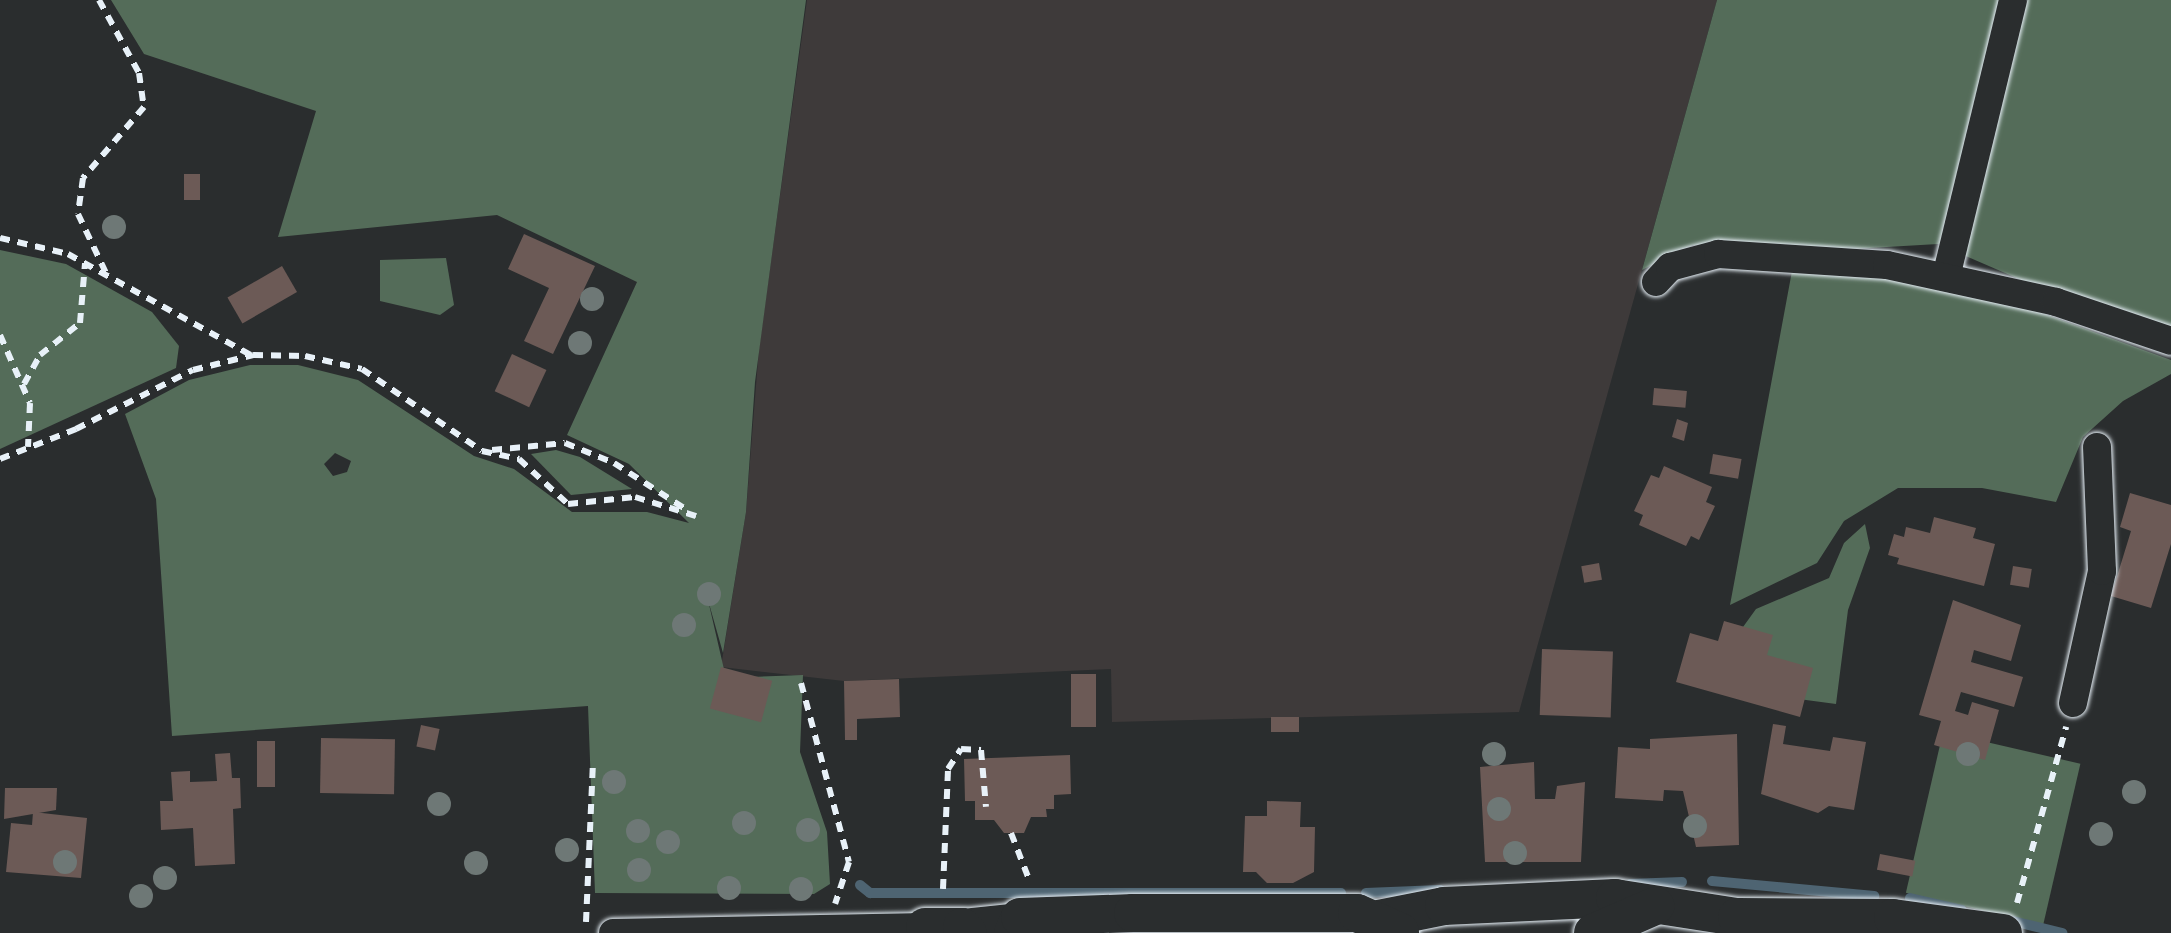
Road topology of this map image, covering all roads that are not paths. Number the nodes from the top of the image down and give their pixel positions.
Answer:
1 (2014, 0) edge
2 (1947, 273) junction
3 (1656, 282) dead end
4 (2171, 341) edge
5 (2097, 447) dead end
6 (2074, 703) road end
7 (1656, 906) junction
8 (1021, 913) edge
9 (1080, 924) edge
10 (2008, 924) edge
11 (1738, 925) edge
12 (1390, 926) edge
13 (925, 927) junction
14 (612, 933) edge
15 (968, 933) edge
16 (1593, 933) edge

1 - 2 street
2 - 3 street
2 - 4 street
5 - 6 street
7 - 11 street
7 - 12 street
7 - 16 street
8 - 9 street
8 - 13 street
9 - 12 street
10 - 11 street
13 - 14 street
13 - 15 street

